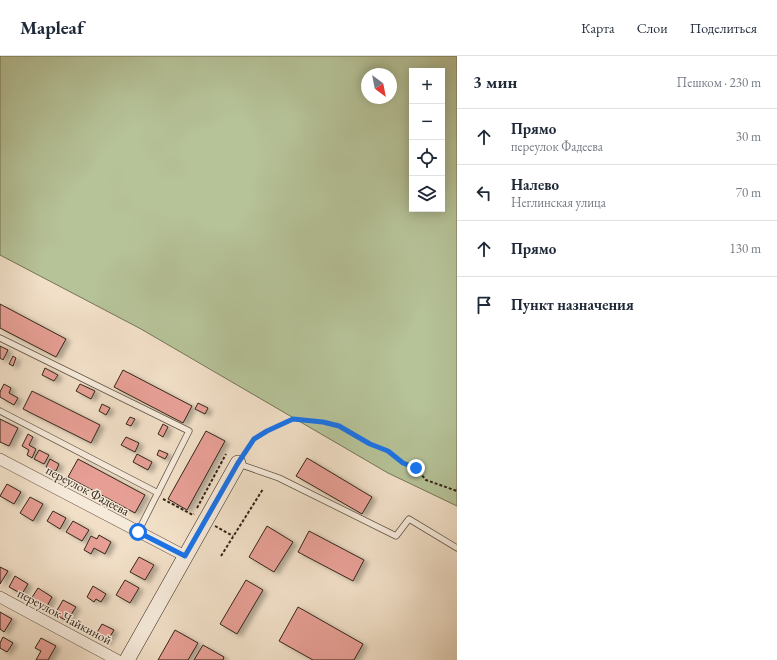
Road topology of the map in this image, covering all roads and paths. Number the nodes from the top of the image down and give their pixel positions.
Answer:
1 (0, 338) edge
2 (0, 411) edge
3 (226, 454) dead end
4 (0, 459) edge
5 (238, 463) junction
6 (263, 489) dead end
7 (457, 491) edge
8 (157, 494) junction
9 (138, 532) junction
10 (457, 548) edge
11 (185, 556) junction
12 (221, 556) dead end
13 (0, 597) edge
14 (117, 660) edge
15 (127, 660) edge

1 - 8 lane
2 - 8 lane
3 - 8 path
4 - 9 street, переулок Фадеева
5 - 7 path
5 - 10 lane
5 - 11 street
6 - 12 path
8 - 9 lane
9 - 11 street, переулок Фадеева
11 - 15 street
13 - 14 street, переулок Чайкиной

